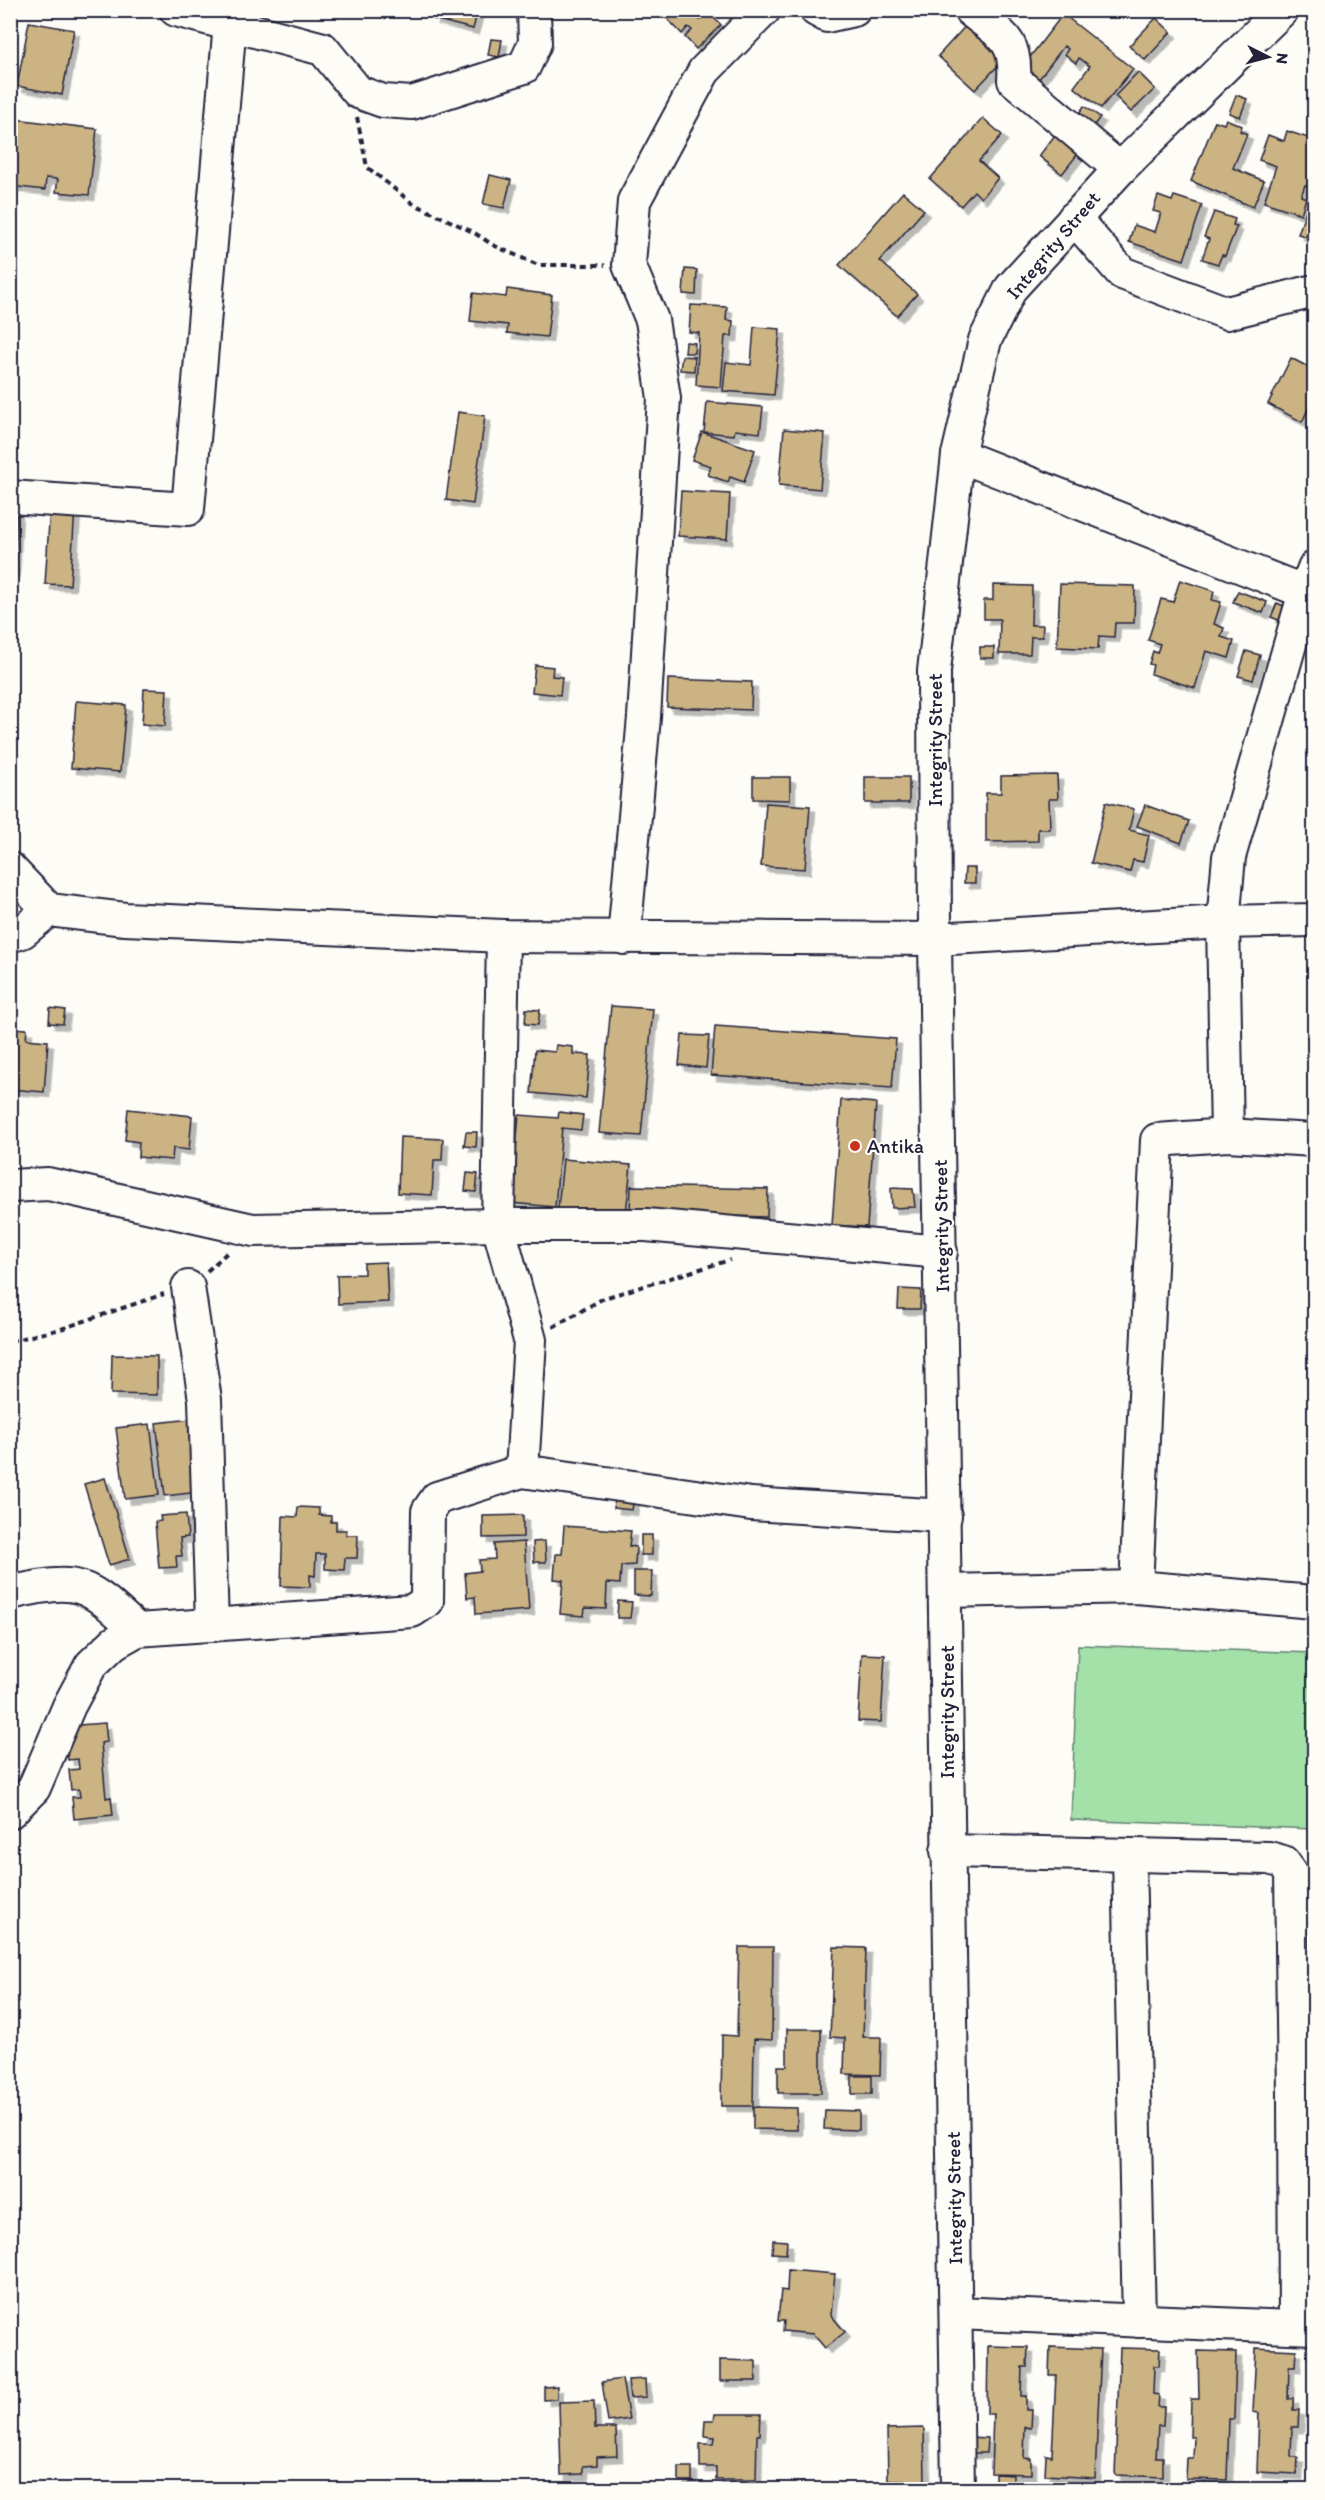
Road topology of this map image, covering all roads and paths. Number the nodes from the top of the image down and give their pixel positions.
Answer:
1 (176, 10) edge
2 (534, 10) edge
3 (765, 10) edge
4 (816, 10) edge
5 (854, 10) edge
6 (970, 10) edge
7 (1282, 10) edge
8 (230, 23) junction
9 (358, 92) junction
10 (1120, 169) junction
11 (1074, 218) junction
12 (629, 265) junction
13 (1314, 291) edge
14 (958, 455) junction
15 (10, 497) edge
16 (1310, 580) edge
17 (10, 869) edge
18 (49, 909) junction
19 (1314, 920) edge
20 (1223, 922) junction
21 (10, 936) edge
22 (502, 936) junction
23 (624, 938) junction
24 (935, 939) junction
25 (1227, 1136) junction
26 (1314, 1140) edge
27 (10, 1186) edge
28 (498, 1225) junction
29 (254, 1230) junction
30 (941, 1252) junction
31 (736, 1258) dead end
32 (188, 1287) junction
33 (531, 1340) junction
34 (10, 1341) edge
35 (522, 1472) junction
36 (945, 1516) junction
37 (1136, 1587) junction
38 (947, 1591) junction
39 (10, 1593) edge
40 (1314, 1602) edge
41 (212, 1625) junction
42 (138, 1630) junction
43 (10, 1812) edge
44 (948, 1851) junction
45 (1129, 1856) junction
46 (1304, 2095) edge
47 (956, 2313) junction
48 (1138, 2321) junction
49 (1304, 2327) edge
50 (958, 2490) edge

1 - 8 street
2 - 9 street
3 - 12 street
4 - 5 street
6 - 10 street
7 - 10 street, Integrity Street
8 - 9 street
8 - 15 street
9 - 12 path
10 - 11 street, Integrity Street
11 - 13 street
11 - 14 street, Integrity Street
12 - 23 street
14 - 16 street
14 - 24 street, Integrity Street
16 - 20 street
17 - 18 street
18 - 21 street
18 - 22 street
19 - 20 street
20 - 24 street
20 - 25 street
22 - 23 street
22 - 28 street
23 - 24 street
24 - 30 street, Integrity Street
25 - 26 street
25 - 37 street
27 - 29 street
28 - 29 street
28 - 30 street
28 - 33 street
29 - 32 path
30 - 36 street, Integrity Street
31 - 33 path
32 - 34 path
32 - 41 street
33 - 35 street
35 - 36 street
35 - 41 street
36 - 38 street, Integrity Street
37 - 38 street
37 - 40 street
38 - 44 street, Integrity Street
39 - 42 street
41 - 42 street
42 - 43 street
44 - 45 street
44 - 47 street, Integrity Street
45 - 46 street
45 - 48 street
46 - 49 street
47 - 48 street
47 - 50 street, Integrity Street
48 - 49 street

